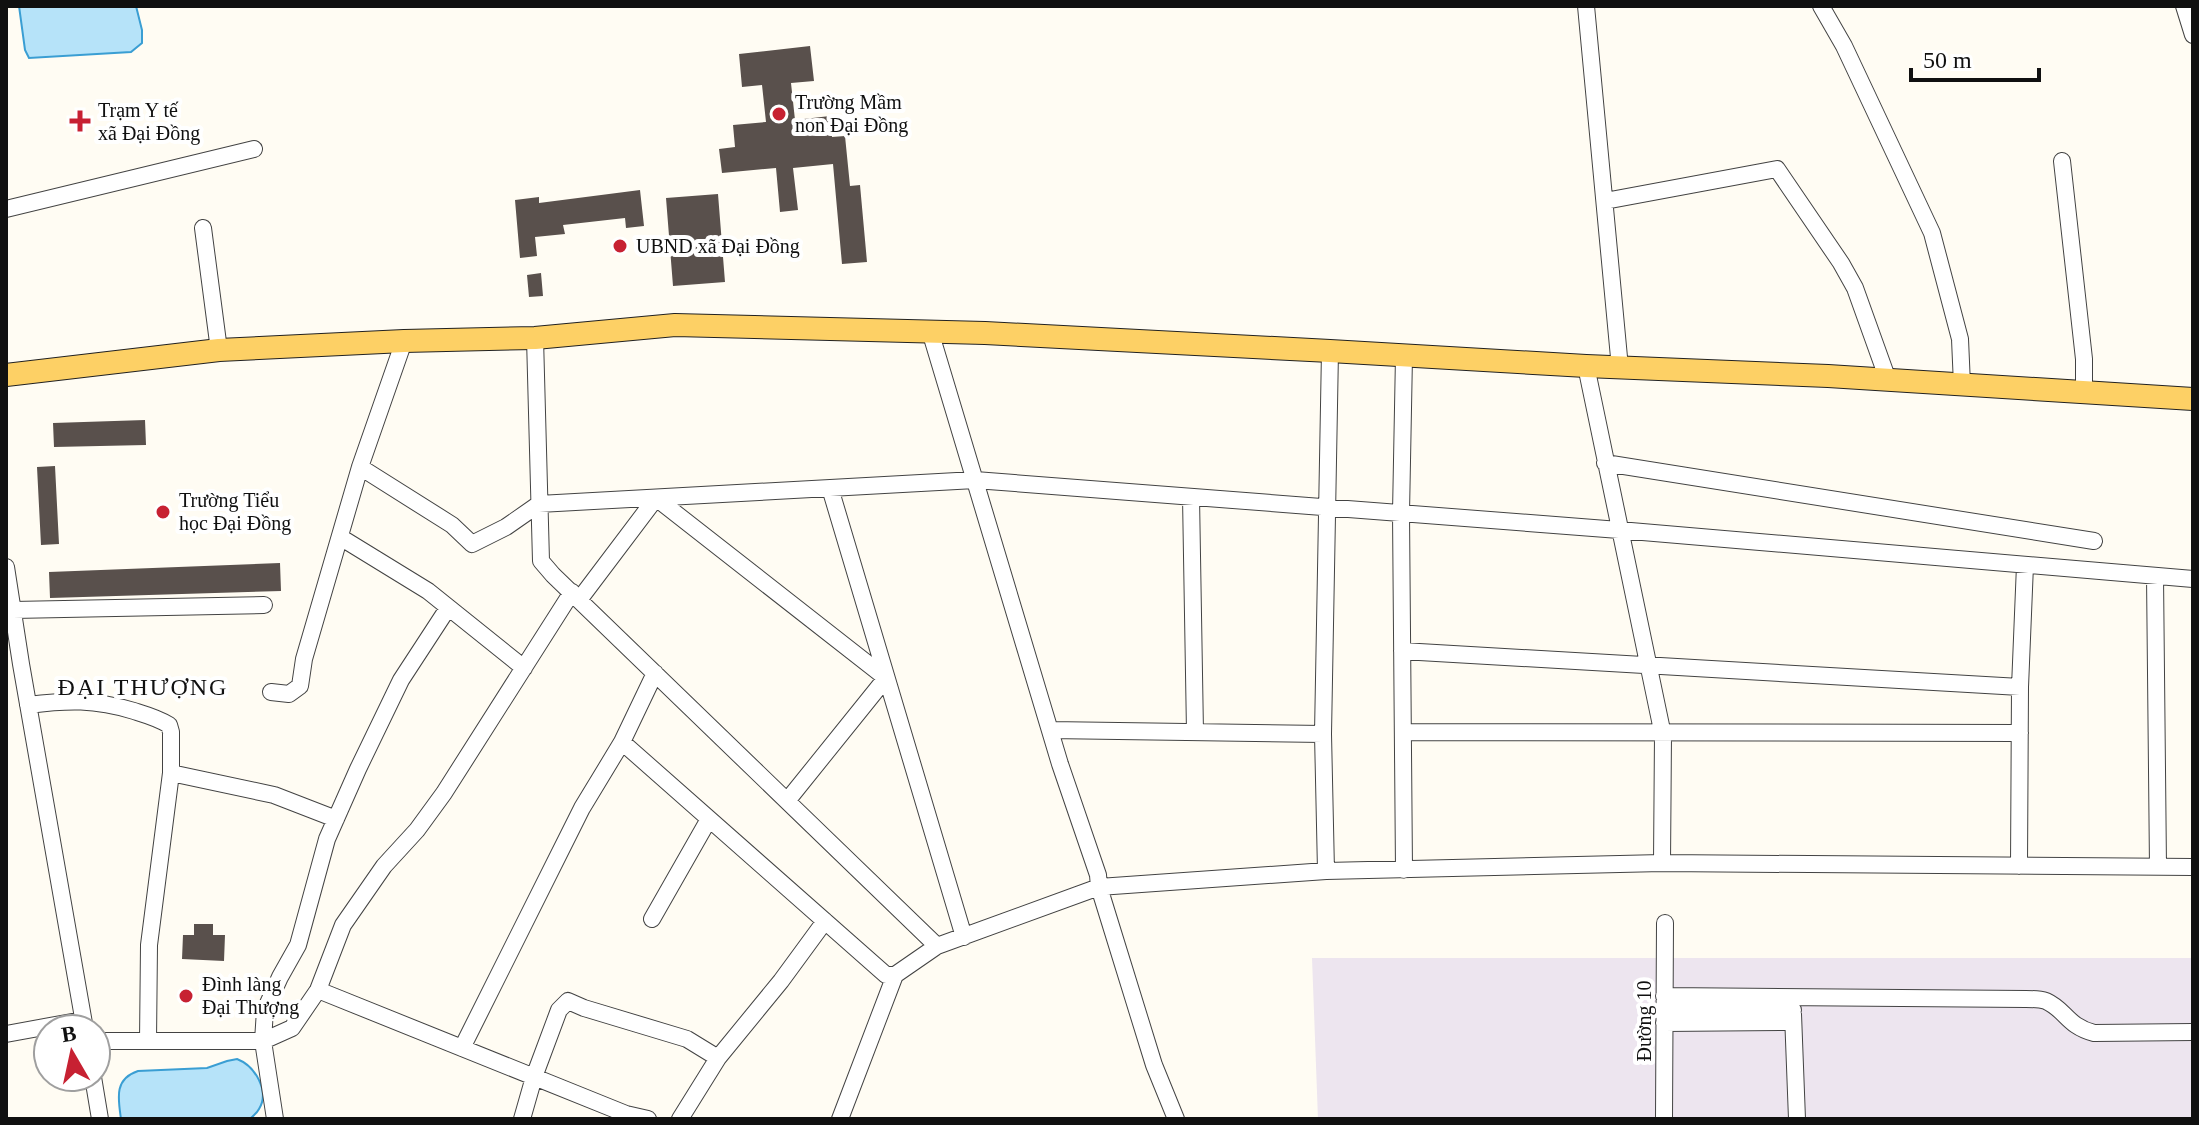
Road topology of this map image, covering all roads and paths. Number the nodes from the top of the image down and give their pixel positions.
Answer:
1 (1586, 6) edge
2 (1821, 6) edge
3 (2184, 6) edge
4 (2193, 35) edge
5 (254, 149) dead end
6 (2062, 161) dead end
7 (1605, 201) junction
8 (6, 209) edge
9 (203, 228) dead end
10 (930, 331) junction
11 (535, 338) junction
12 (404, 341) junction
13 (219, 350) junction
14 (1330, 351) junction
15 (1404, 356) junction
16 (1586, 366) junction
17 (1620, 368) junction
18 (6, 375) edge
19 (1888, 380) junction
20 (1962, 385) junction
21 (2084, 393) junction
22 (2193, 399) edge
23 (1605, 463) junction
24 (360, 467) junction
25 (975, 480) junction
26 (830, 488) junction
27 (1191, 497) junction
28 (656, 498) junction
29 (539, 504) junction
30 (1327, 507) junction
31 (1401, 513) junction
32 (1619, 530) junction
33 (340, 537) junction
34 (2094, 541) dead end
35 (2025, 565) junction
36 (6, 567) edge
37 (2155, 576) junction
38 (2193, 579) edge
39 (576, 596) junction
40 (264, 605) dead end
41 (448, 608) junction
42 (11, 621) edge
43 (1402, 651) junction
44 (1647, 665) junction
45 (524, 668) junction
46 (655, 673) junction
47 (886, 678) junction
48 (2020, 687) junction
49 (271, 692) dead end
50 (28, 705) junction
51 (1050, 730) junction
52 (1195, 732) junction
53 (1403, 732) junction
54 (1662, 733) junction
55 (2020, 733) junction
56 (1323, 734) junction
57 (622, 742) junction
58 (171, 773) junction
59 (787, 801) junction
60 (336, 819) junction
61 (709, 819) junction
62 (1662, 863) junction
63 (2019, 866) junction
64 (2158, 867) junction
65 (2193, 867) edge
66 (1404, 870) junction
67 (1326, 871) junction
68 (1099, 887) junction
69 (652, 919) dead end
70 (825, 921) junction
71 (1665, 923) dead end
72 (964, 937) junction
73 (937, 946) junction
74 (895, 975) junction
75 (318, 990) junction
76 (1664, 1009) junction
77 (1792, 1009) junction
78 (82, 1013) edge
79 (32, 1031) edge
80 (2193, 1032) edge
81 (6, 1034) edge
82 (112, 1041) edge
83 (148, 1041) junction
84 (263, 1041) junction
85 (462, 1048) junction
86 (718, 1058) junction
87 (534, 1077) junction
88 (96, 1093) edge
89 (100, 1119) edge
90 (275, 1119) edge
91 (522, 1119) edge
92 (648, 1119) edge
93 (680, 1119) edge
94 (840, 1119) edge
95 (1176, 1119) edge
96 (1664, 1119) edge
97 (1797, 1119) edge

1 - 7 street
2 - 20 street
3 - 4 street
5 - 8 street
6 - 21 street
7 - 17 street
7 - 19 street
9 - 13 street
10 - 11 main road
10 - 14 main road
10 - 25 street
11 - 12 main road
11 - 29 street
12 - 13 main road
12 - 24 street
13 - 18 main road
14 - 15 main road
14 - 30 street
15 - 16 main road
15 - 31 street
16 - 17 main road
16 - 23 street
17 - 19 main road
19 - 20 main road
20 - 21 main road
21 - 22 main road
23 - 32 street
23 - 34 street
24 - 29 street
24 - 33 street
25 - 26 street
25 - 27 street
25 - 51 street
26 - 28 street
26 - 47 street
27 - 30 street
27 - 52 street
28 - 29 street
28 - 39 street
28 - 47 street
29 - 39 street
30 - 31 street
30 - 56 street
31 - 32 street
31 - 43 street
32 - 35 street
32 - 44 street
33 - 41 street
33 - 49 street
35 - 37 street
35 - 48 street
36 - 42 street
37 - 38 street
37 - 64 street
39 - 45 street
39 - 46 street
40 - 42 street
41 - 45 street
41 - 60 street
42 - 50 street
43 - 44 street
43 - 53 street
44 - 48 street
44 - 54 street
45 - 75 street
46 - 57 street
46 - 59 street
47 - 59 street
47 - 72 street
48 - 55 street
50 - 58 street
50 - 78 street
51 - 52 street
51 - 68 street
52 - 56 street
53 - 54 street
53 - 66 street
54 - 55 street
54 - 62 street
55 - 63 street
56 - 67 street
57 - 61 street
57 - 85 street
58 - 60 street
58 - 83 street
59 - 73 street
60 - 84 street
61 - 69 street
61 - 70 street
62 - 63 street
62 - 66 street
63 - 64 street
64 - 65 street
66 - 67 street
67 - 68 street
68 - 72 street
68 - 95 street
70 - 74 street
70 - 86 street
71 - 76 street, Đường 10
72 - 73 street
73 - 74 street
74 - 94 street
75 - 84 street
75 - 85 street
76 - 77 street
76 - 77 street
76 - 96 street, Đường 10
77 - 80 street
77 - 97 street
79 - 81 street
82 - 83 street
83 - 84 street
84 - 90 street
85 - 87 street
86 - 87 street
86 - 93 street
87 - 91 street
87 - 92 street
88 - 89 street

